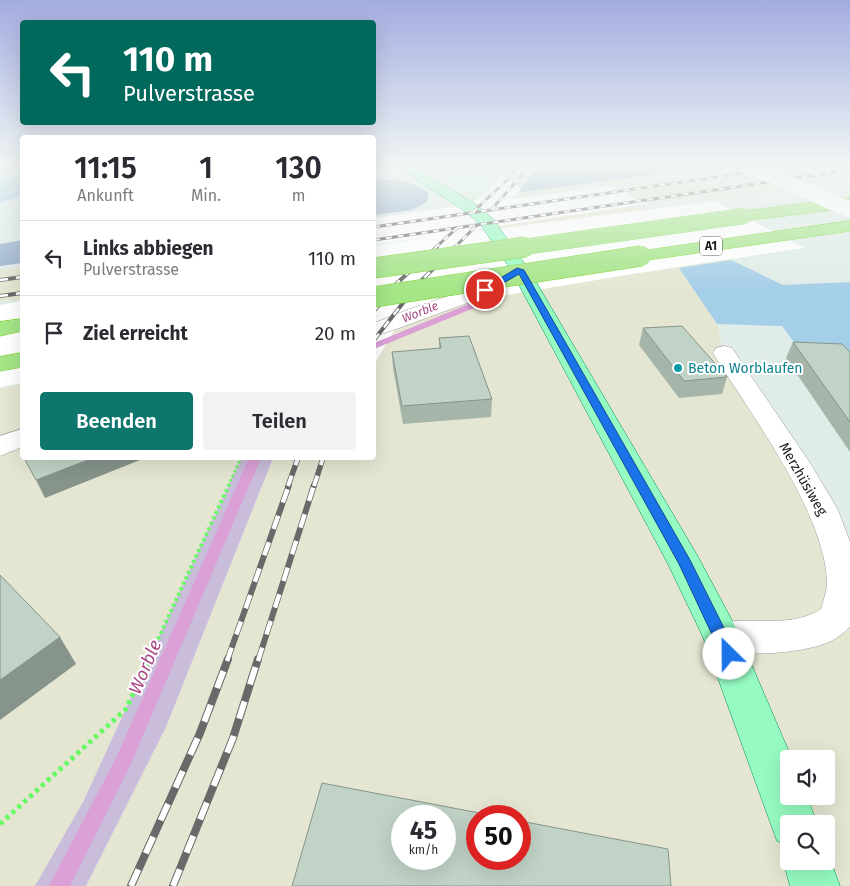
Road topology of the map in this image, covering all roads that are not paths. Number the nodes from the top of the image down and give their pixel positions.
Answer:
1 (471, 208) edge
2 (806, 208) edge
3 (850, 226) edge
4 (376, 268) edge
5 (520, 270) junction
6 (376, 298) edge
7 (20, 325) edge
8 (0, 329) edge
9 (376, 330) edge
10 (724, 353) dead end
11 (20, 360) edge
12 (0, 364) edge
13 (20, 438) edge
14 (0, 447) edge
15 (722, 637) junction
16 (791, 815) edge
17 (810, 870) edge
18 (815, 886) edge

1 - 5 main road
2 - 4 highway, A1, bridge
3 - 6 highway, A1, bridge
5 - 9 street
5 - 15 main road
7 - 8 highway
10 - 15 street, Merzhüsiweg
11 - 12 highway
13 - 14 street
15 - 16 main road
17 - 18 main road

